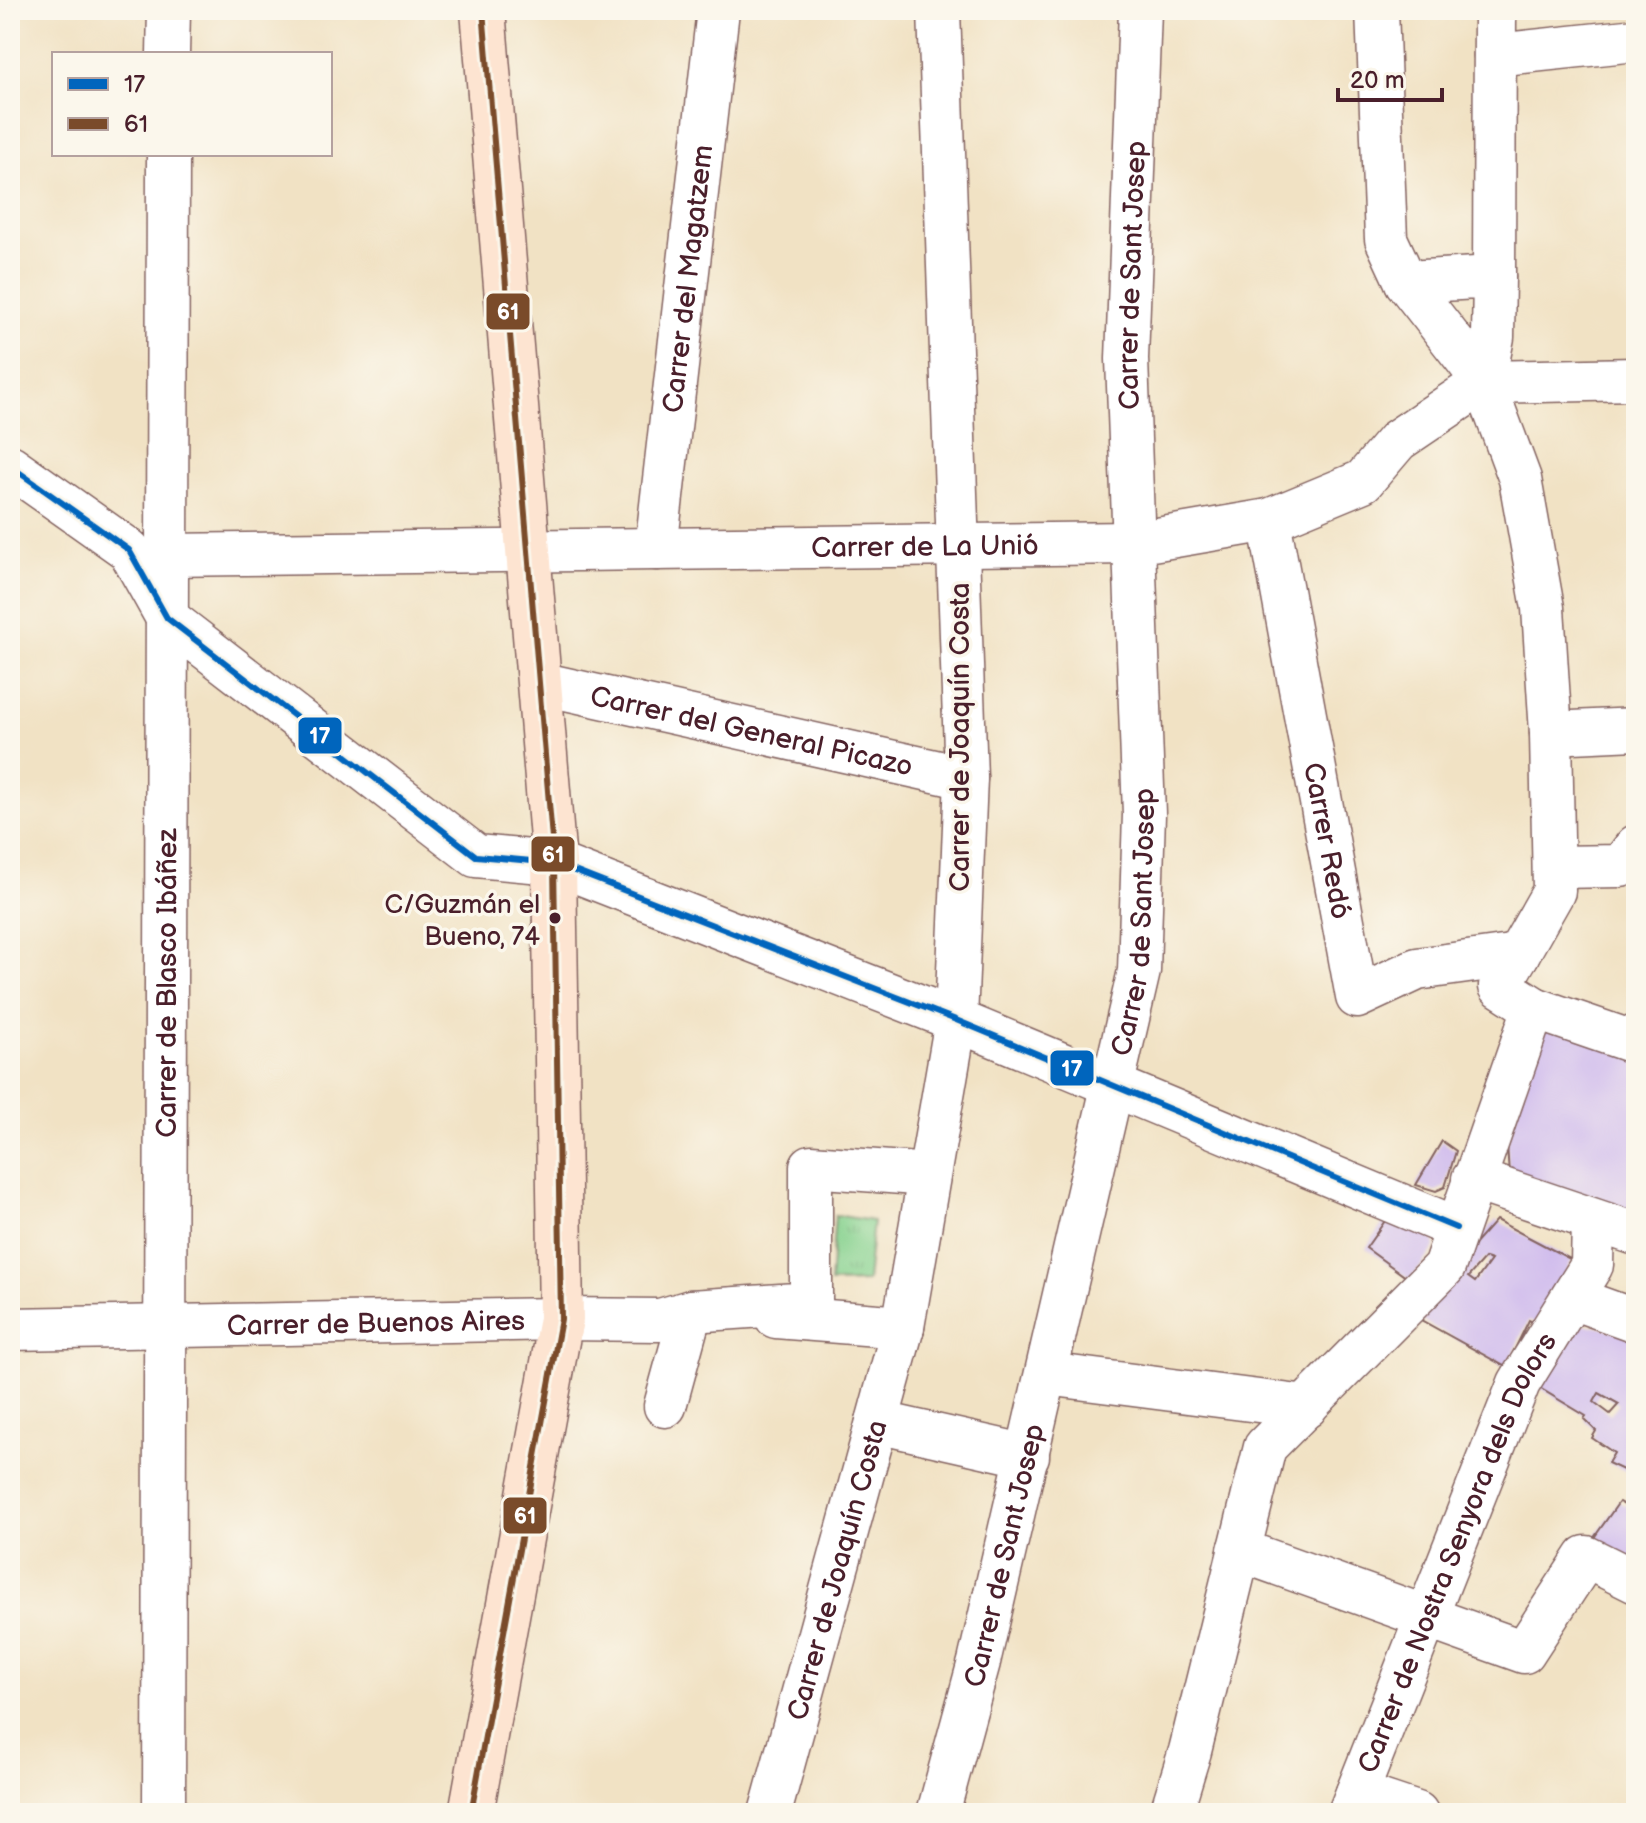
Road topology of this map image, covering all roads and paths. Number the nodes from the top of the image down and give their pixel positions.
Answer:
1 (169, 10) edge
2 (483, 10) edge
3 (718, 10) edge
4 (939, 10) edge
5 (1140, 10) edge
6 (1377, 10) edge
7 (1495, 10) edge
8 (1636, 40) edge
9 (168, 52) edge
10 (1495, 55) junction
11 (168, 156) edge
12 (1494, 277) junction
13 (1406, 282) junction
14 (1636, 379) edge
15 (1484, 382) junction
16 (10, 466) edge
17 (1269, 520) junction
18 (1134, 543) junction
19 (957, 545) junction
20 (656, 549) junction
21 (528, 550) junction
22 (167, 555) junction
23 (167, 618) junction
24 (539, 683) junction
25 (1636, 729) edge
26 (1551, 733) junction
27 (966, 778) junction
28 (1636, 846) edge
29 (554, 863) junction
30 (1554, 867) junction
31 (1518, 955) junction
32 (1534, 1008) junction
33 (956, 1020) junction
34 (1636, 1043) edge
35 (1115, 1086) junction
36 (929, 1175) junction
37 (1473, 1179) junction
38 (1593, 1220) junction
39 (1456, 1228) junction
40 (1636, 1234) edge
41 (1572, 1298) junction
42 (691, 1311) junction
43 (561, 1319) junction
44 (1636, 1321) edge
45 (166, 1326) junction
46 (903, 1327) junction
47 (10, 1329) edge
48 (1047, 1374) junction
49 (665, 1406) dead end
50 (1306, 1407) junction
51 (877, 1422) junction
52 (1028, 1456) junction
53 (1239, 1550) junction
54 (1636, 1582) edge
55 (1424, 1616) junction
56 (1353, 1803) edge
57 (164, 1813) edge
58 (471, 1813) edge
59 (770, 1813) edge
60 (938, 1813) edge
61 (1171, 1813) edge
62 (1417, 1813) edge

1 - 9 street
2 - 21 street
3 - 20 street, Carrer del Magatzem
4 - 19 street, Carrer de Joaquín Costa
5 - 18 street, Carrer de Sant Josep
6 - 13 street
7 - 10 street
8 - 10 street
10 - 12 street
11 - 22 street, Carrer de Blasco Ibáñez
12 - 13 street
12 - 15 street
13 - 15 street
14 - 15 street
15 - 17 street, Carrer de La Unió
15 - 26 street
16 - 23 street
17 - 18 street, Carrer de La Unió
17 - 31 street, Carrer Redó
18 - 19 street, Carrer de La Unió
18 - 35 street, Carrer de Sant Josep
19 - 20 street, Carrer de La Unió
19 - 27 street, Carrer de Joaquín Costa
20 - 21 street, Carrer de La Unió
21 - 22 street, Carrer de La Unió
21 - 24 street
22 - 23 street, Carrer de Blasco Ibáñez
23 - 29 street
23 - 45 street, Carrer de Blasco Ibáñez
24 - 27 street, Carrer del General Picazo
24 - 29 street
25 - 26 street
26 - 30 street
27 - 33 street, Carrer de Joaquín Costa
28 - 30 street
29 - 33 street
29 - 43 street
30 - 31 street
31 - 32 street
32 - 34 street
32 - 37 street
33 - 35 street
33 - 36 street, Carrer de Joaquín Costa
35 - 39 street
35 - 48 street, Carrer de Sant Josep
36 - 42 street
36 - 46 street, Carrer de Joaquín Costa
37 - 38 street
37 - 39 street
38 - 40 street
38 - 41 street, Carrer de Nostra Senyora dels Dolors
39 - 50 street
41 - 44 street
41 - 55 street, Carrer de Nostra Senyora dels Dolors
42 - 43 street, Carrer de Buenos Aires
42 - 46 street
42 - 49 street
43 - 45 street, Carrer de Buenos Aires
43 - 58 street
45 - 47 street, Carrer de Buenos Aires
45 - 57 street, Carrer de Blasco Ibáñez
46 - 51 street, Carrer de Joaquín Costa
48 - 50 street
48 - 52 street, Carrer de Sant Josep
50 - 53 street
51 - 52 street
51 - 59 street, Carrer de Joaquín Costa
52 - 60 street, Carrer de Sant Josep
53 - 55 street
53 - 61 street
54 - 55 street
55 - 56 street, Carrer de Nostra Senyora dels Dolors
56 - 62 street

